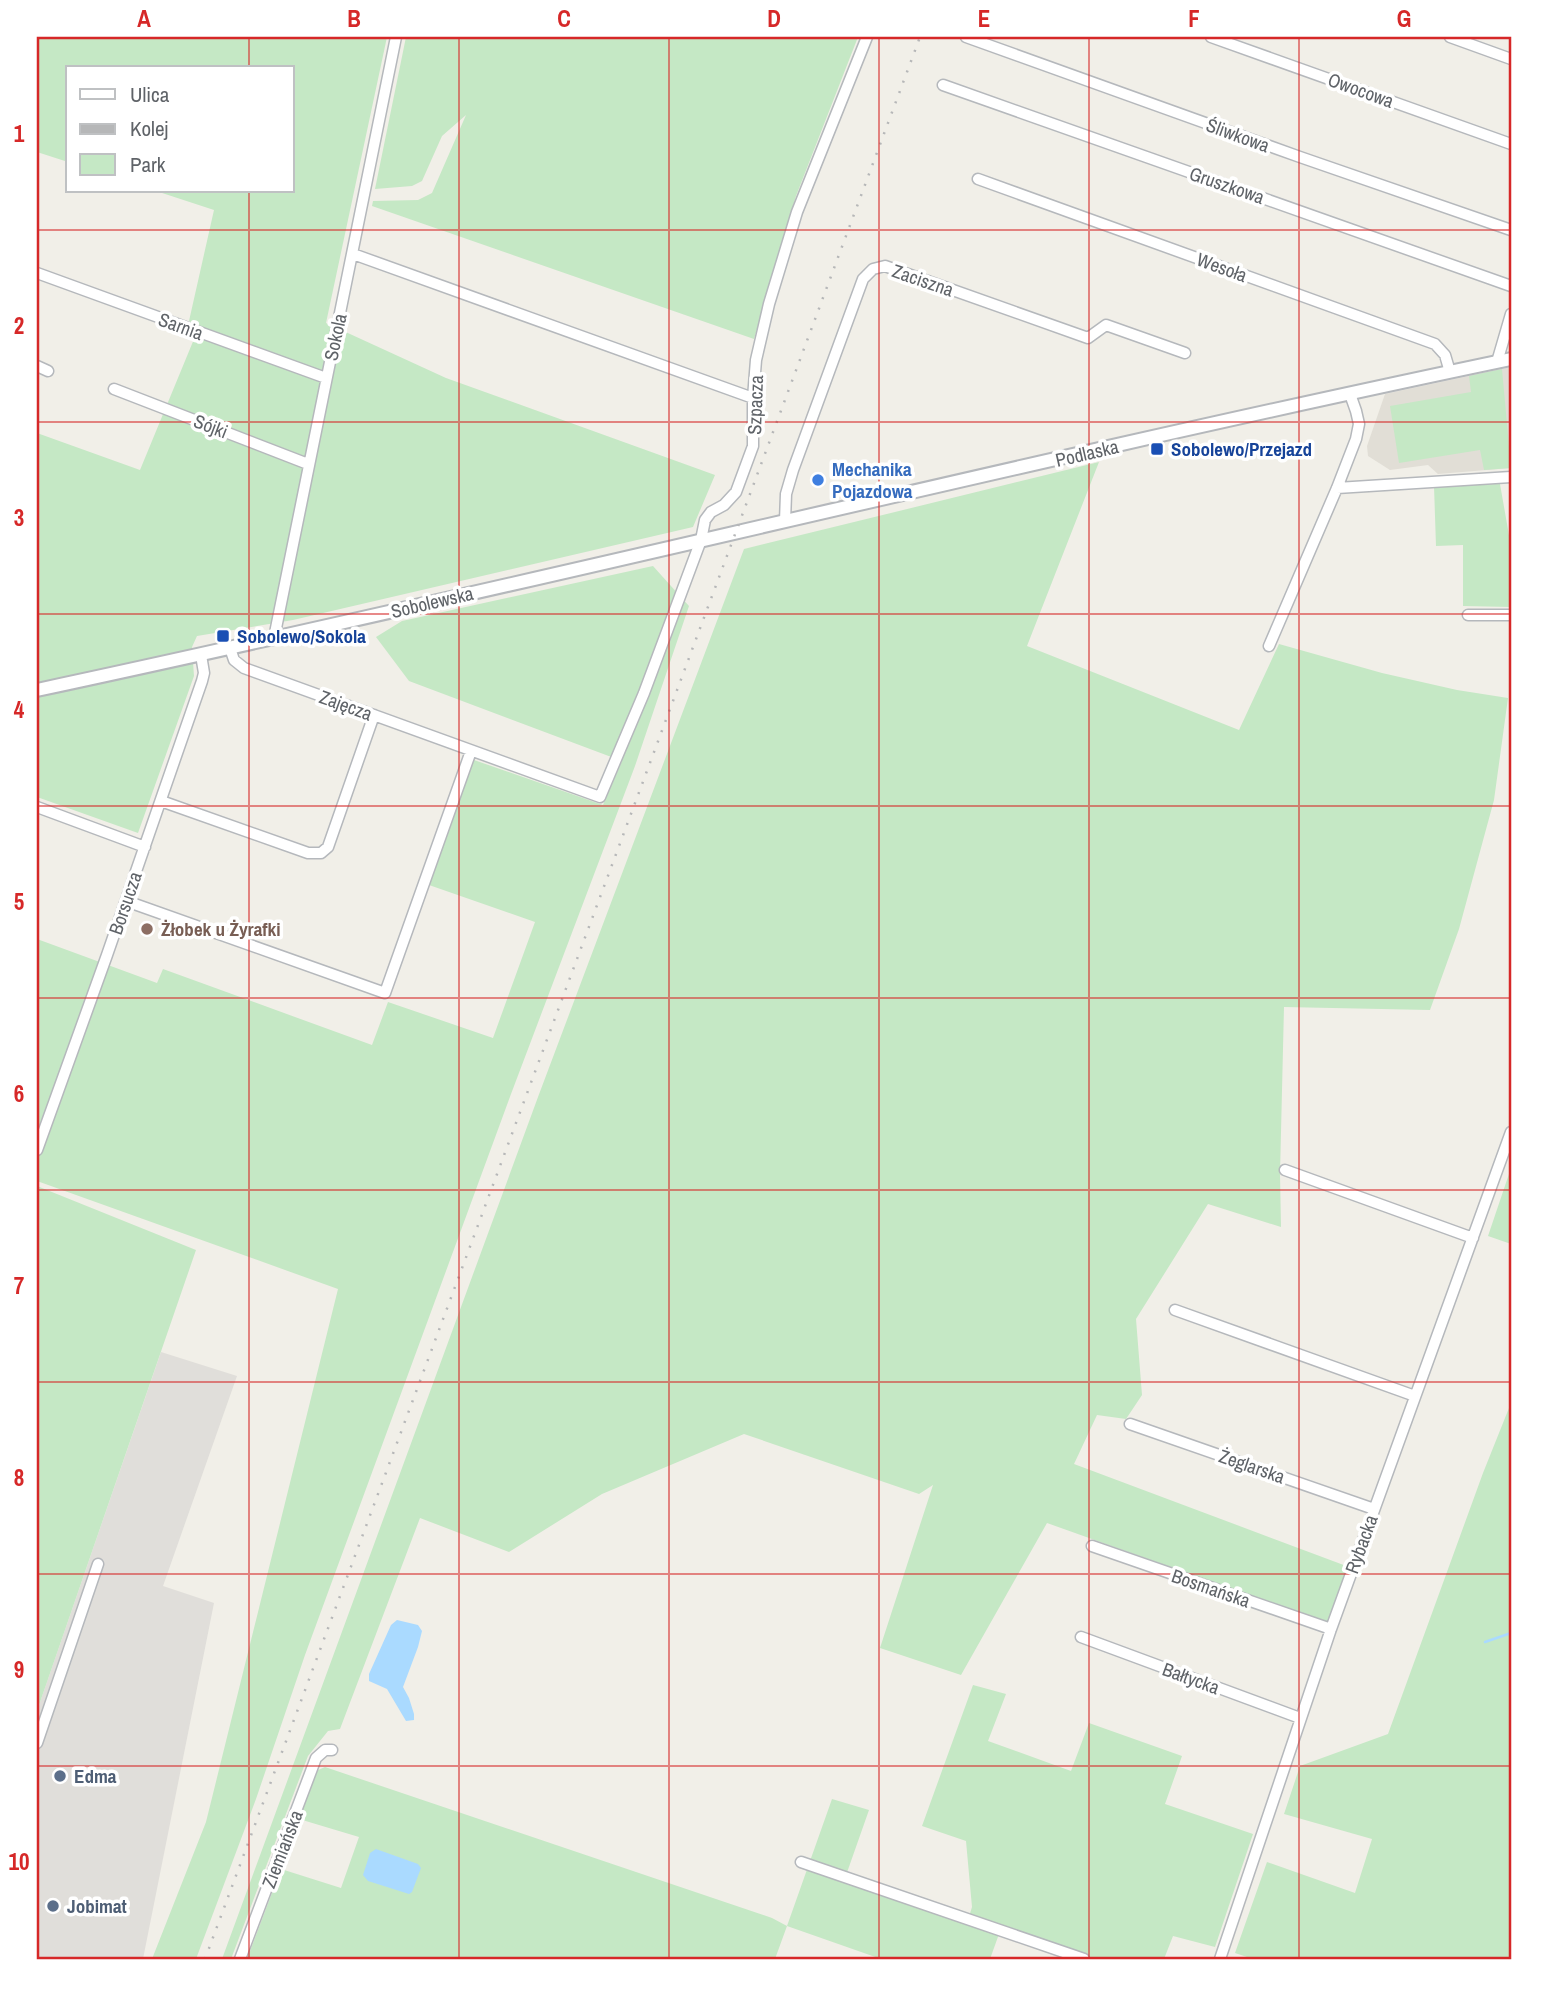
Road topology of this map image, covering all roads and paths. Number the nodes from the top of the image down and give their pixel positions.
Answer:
1 (396, 37) edge
2 (867, 37) edge
3 (966, 37) edge
4 (1212, 37) edge
5 (1450, 37) edge
6 (1511, 59) edge
7 (943, 85) dead end
8 (1511, 144) edge
9 (978, 179) dead end
10 (1511, 230) edge
11 (353, 254) junction
12 (37, 273) edge
13 (1511, 286) edge
14 (1511, 314) edge
15 (1185, 353) dead end
16 (1511, 359) edge
17 (1497, 362) junction
18 (37, 366) edge
19 (48, 371) dead end
20 (1450, 372) junction
21 (326, 378) junction
22 (114, 389) dead end
23 (1350, 394) junction
24 (753, 398) junction
25 (308, 464) junction
26 (1511, 477) edge
27 (1337, 488) junction
28 (785, 521) junction
29 (701, 540) junction
30 (1468, 615) dead end
31 (1511, 615) edge
32 (274, 638) junction
33 (1269, 646) dead end
34 (230, 648) junction
35 (201, 655) junction
36 (37, 690) edge
37 (374, 715) junction
38 (471, 751) junction
39 (600, 797) joint
40 (161, 801) junction
41 (37, 807) edge
42 (145, 847) junction
43 (126, 901) junction
44 (1511, 1132) edge
45 (37, 1150) edge
46 (1285, 1170) dead end
47 (1473, 1238) junction
48 (1175, 1310) dead end
49 (1415, 1396) junction
50 (1130, 1424) dead end
51 (1374, 1509) junction
52 (1092, 1546) dead end
53 (97, 1564) dead end
54 (1331, 1629) junction
55 (1081, 1637) dead end
56 (1300, 1718) junction
57 (37, 1742) edge
58 (332, 1750) dead end
59 (801, 1862) dead end
60 (240, 1959) edge
61 (1084, 1959) edge
62 (1220, 1959) edge

1 - 11 street, Sokola
2 - 24 street, Szpacza
3 - 10 street, Śliwkowa
4 - 8 street, Owocowa
5 - 6 street
7 - 13 street, Gruszkowa
9 - 20 street, Wesoła
11 - 21 street, Sokola
11 - 24 street
12 - 21 street, Sarnia
14 - 17 street
15 - 28 street, Zaciszna
16 - 17 street, Podlaska
17 - 20 street, Podlaska
18 - 19 street
20 - 23 street, Podlaska
21 - 25 street, Sokola
22 - 25 street, Sójki
23 - 27 street
23 - 28 street, Podlaska
24 - 29 street, Szpacza
25 - 32 street, Sokola
26 - 27 street
27 - 33 street
28 - 29 street, Sobolewska
29 - 32 street, Sobolewska
29 - 39 street, Szpacza
30 - 31 street
32 - 34 street, Sobolewska
34 - 35 street, Sobolewska
34 - 37 street, Zajęcza
35 - 36 street, Sobolewska
35 - 40 street, Borsucza
37 - 38 street, Zajęcza
37 - 40 street
38 - 39 street, Zajęcza
38 - 43 street
40 - 42 street, Borsucza
41 - 42 street
42 - 43 street, Borsucza
43 - 45 street, Borsucza
44 - 47 street, Rybacka
46 - 47 street
47 - 49 street, Rybacka
48 - 49 street
49 - 51 street, Rybacka
50 - 51 street, Żeglarska
51 - 54 street, Rybacka
52 - 54 street, Bosmańska
53 - 57 street
54 - 56 street, Rybacka
55 - 56 street, Bałtycka
56 - 62 street, Rybacka
58 - 60 street, Ziemiańska
59 - 61 street

